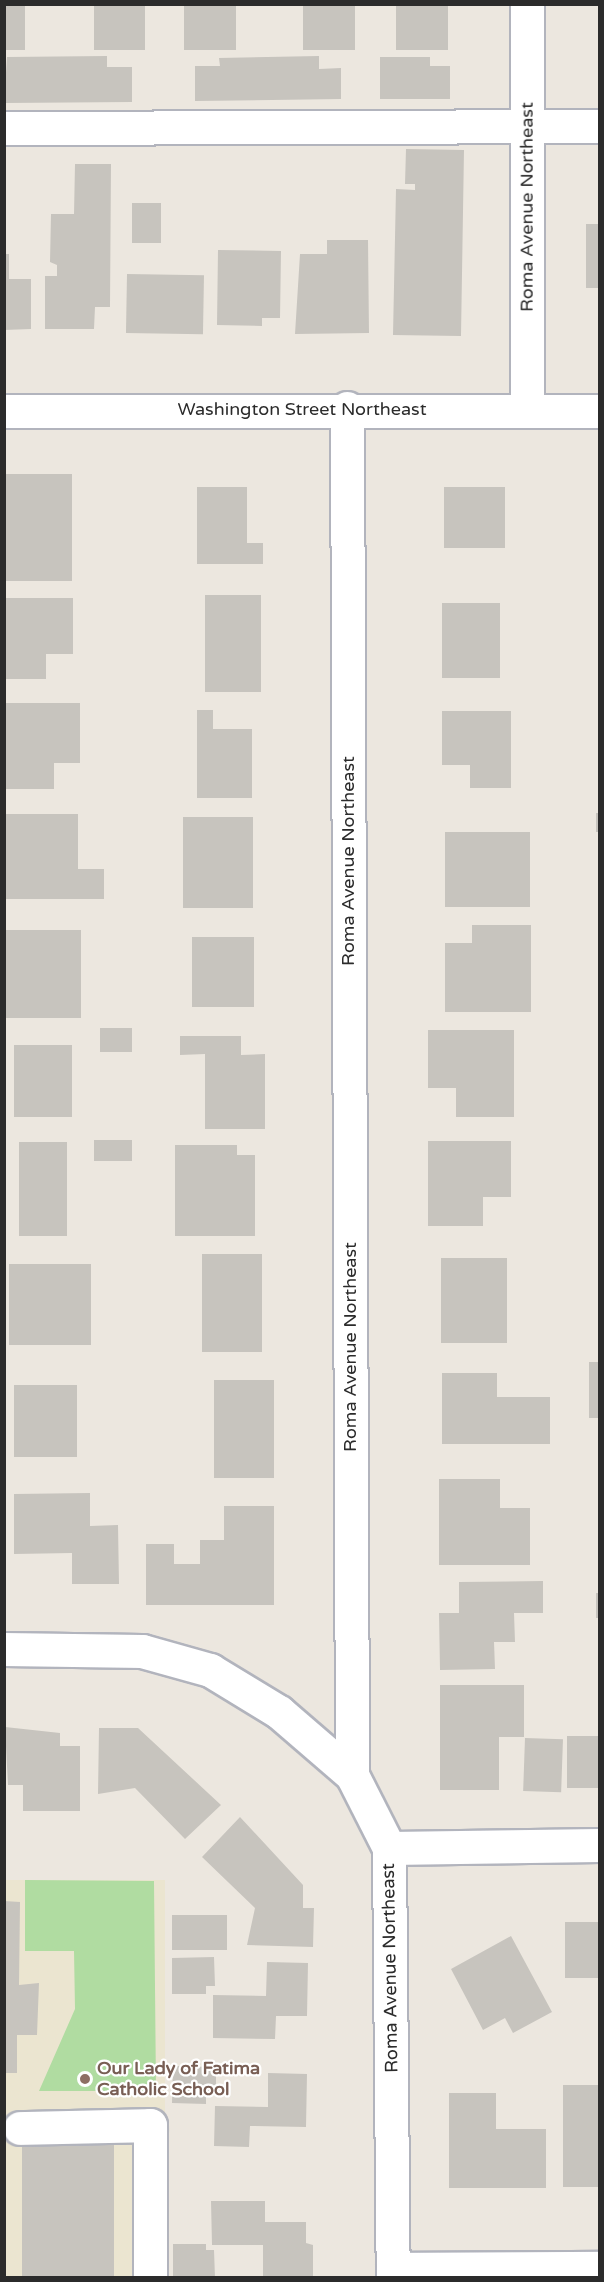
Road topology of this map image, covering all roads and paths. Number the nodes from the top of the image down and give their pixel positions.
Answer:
1 (527, 4) edge
2 (527, 126) junction
3 (600, 126) edge
4 (4, 128) edge
5 (347, 408) junction
6 (527, 409) junction
7 (4, 411) edge
8 (600, 411) edge
9 (4, 1648) edge
10 (352, 1775) junction
11 (600, 1845) edge
12 (389, 1848) junction
13 (20, 2128) dead end
14 (600, 2268) edge
15 (393, 2273) edge
16 (150, 2277) edge

1 - 2 street, Roma Avenue Northeast
2 - 3 street
2 - 4 street
2 - 6 street, Roma Avenue Northeast
5 - 6 street, Washington Street Northeast
5 - 7 street, Washington Street Northeast
5 - 10 street, Roma Avenue Northeast
6 - 8 street, Washington Street Northeast
9 - 10 street
10 - 12 street, Roma Avenue Northeast
11 - 12 street
12 - 15 street, Roma Avenue Northeast
13 - 16 street
14 - 15 street

